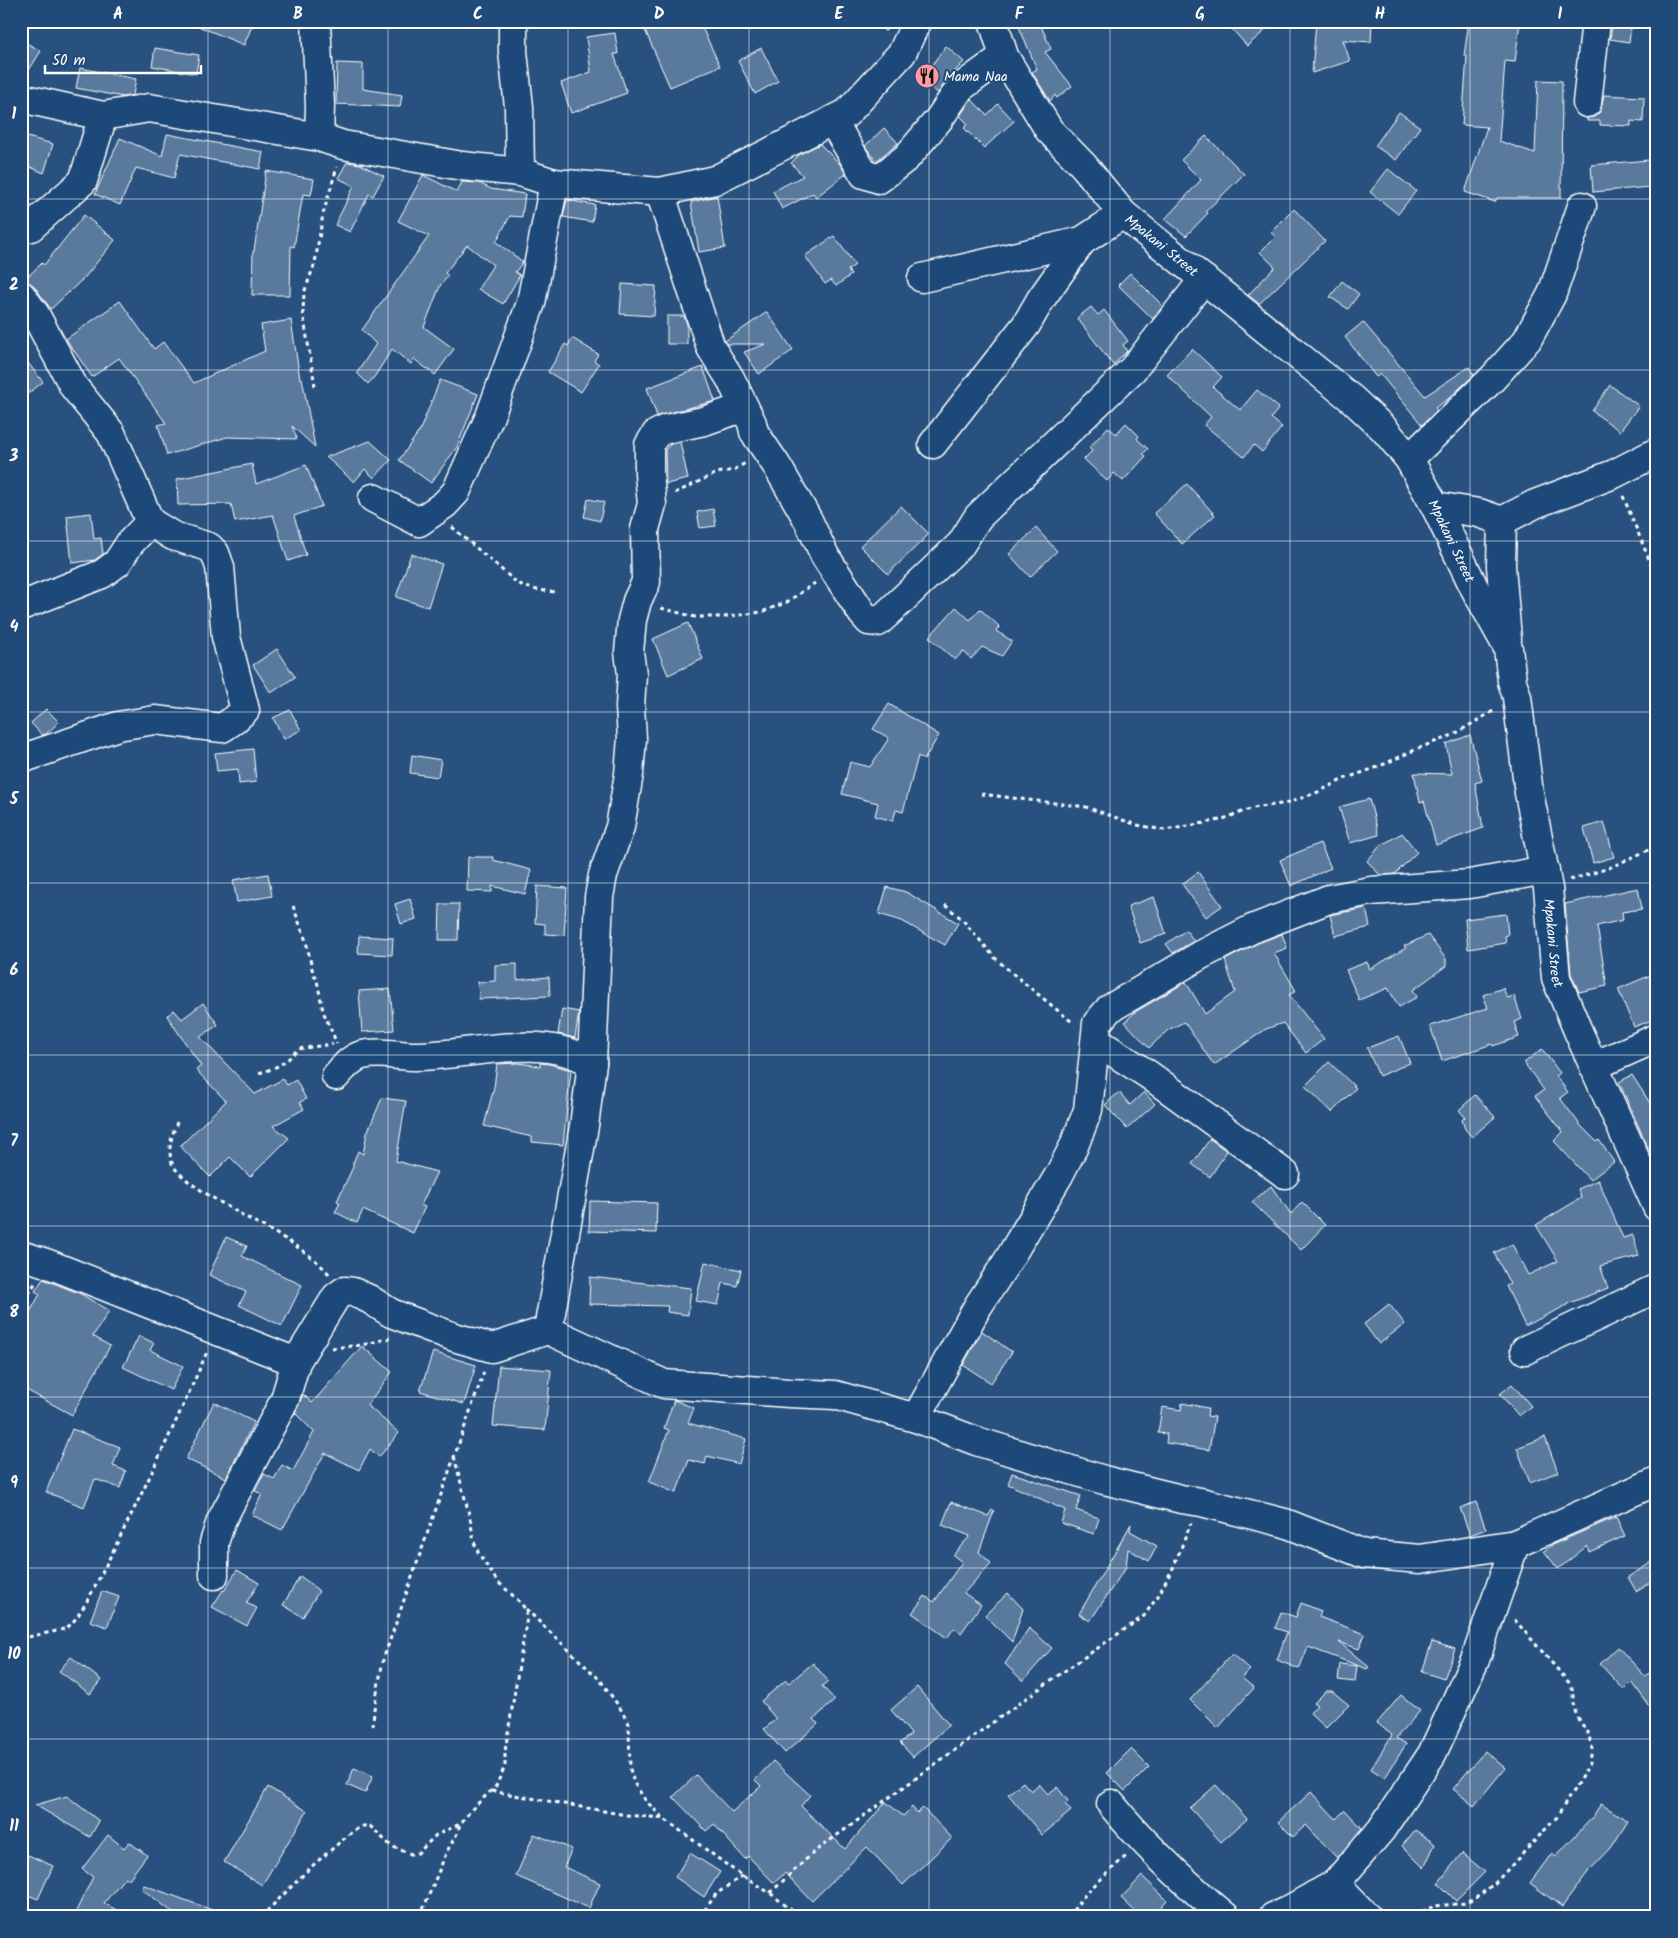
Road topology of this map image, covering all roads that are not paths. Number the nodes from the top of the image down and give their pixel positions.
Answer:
1 (316, 21) edge
2 (513, 21) edge
3 (917, 21) edge
4 (993, 21) edge
5 (1596, 21) edge
6 (1004, 56) junction
7 (21, 98) edge
8 (1587, 103) dead end
9 (103, 116) junction
10 (832, 120) junction
11 (331, 141) junction
12 (520, 172) junction
13 (554, 183) junction
14 (660, 192) junction
15 (1582, 206) dead end
16 (1123, 214) junction
17 (21, 230) edge
18 (1082, 241) junction
19 (922, 278) dead end
20 (1204, 279) junction
21 (21, 295) edge
22 (744, 407) junction
23 (933, 444) dead end
24 (1657, 452) edge
25 (1409, 459) junction
26 (373, 498) dead end
27 (1435, 506) junction
28 (1502, 521) junction
29 (150, 522) junction
30 (21, 606) edge
31 (1508, 648) junction
32 (21, 759) edge
33 (1546, 879) junction
34 (1657, 1038) edge
35 (1096, 1041) junction
36 (592, 1063) junction
37 (1594, 1066) junction
38 (336, 1076) dead end
39 (1285, 1174) dead end
40 (1657, 1207) edge
41 (21, 1255) edge
42 (1657, 1288) edge
43 (548, 1330) junction
44 (1524, 1350) dead end
45 (300, 1357) junction
46 (916, 1418) junction
47 (1657, 1481) edge
48 (1515, 1544) junction
49 (214, 1574) dead end
50 (1111, 1804) dead end
51 (1325, 1890) junction
52 (1226, 1917) edge
53 (1273, 1917) edge
54 (1337, 1917) edge
55 (1367, 1917) edge

1 - 11 street
2 - 12 street
3 - 10 street
4 - 6 street, Mpakani Street
5 - 8 street
6 - 10 street
6 - 16 street, Mpakani Street
7 - 9 street
9 - 11 street
9 - 17 street
10 - 14 street
11 - 12 street
12 - 13 street
13 - 14 street
13 - 26 street
14 - 22 street
15 - 25 street
16 - 18 street
16 - 20 street, Mpakani Street
18 - 19 street
18 - 23 street
20 - 22 street
20 - 25 street, Mpakani Street
21 - 29 street
22 - 36 street
24 - 28 street
25 - 27 street, Mpakani Street
27 - 28 street
27 - 31 street, Mpakani Street
28 - 31 street
29 - 30 street
29 - 32 street
31 - 33 street, Mpakani Street
33 - 35 street
33 - 37 street, Mpakani Street
34 - 37 street
35 - 39 street
35 - 46 street
36 - 38 street
36 - 43 street
37 - 40 street, Mpakani Street
41 - 45 street
42 - 44 street
43 - 45 street
43 - 46 street
45 - 49 street
46 - 48 street
47 - 48 street
48 - 51 street
50 - 52 street
51 - 53 street
51 - 54 street
51 - 55 street

